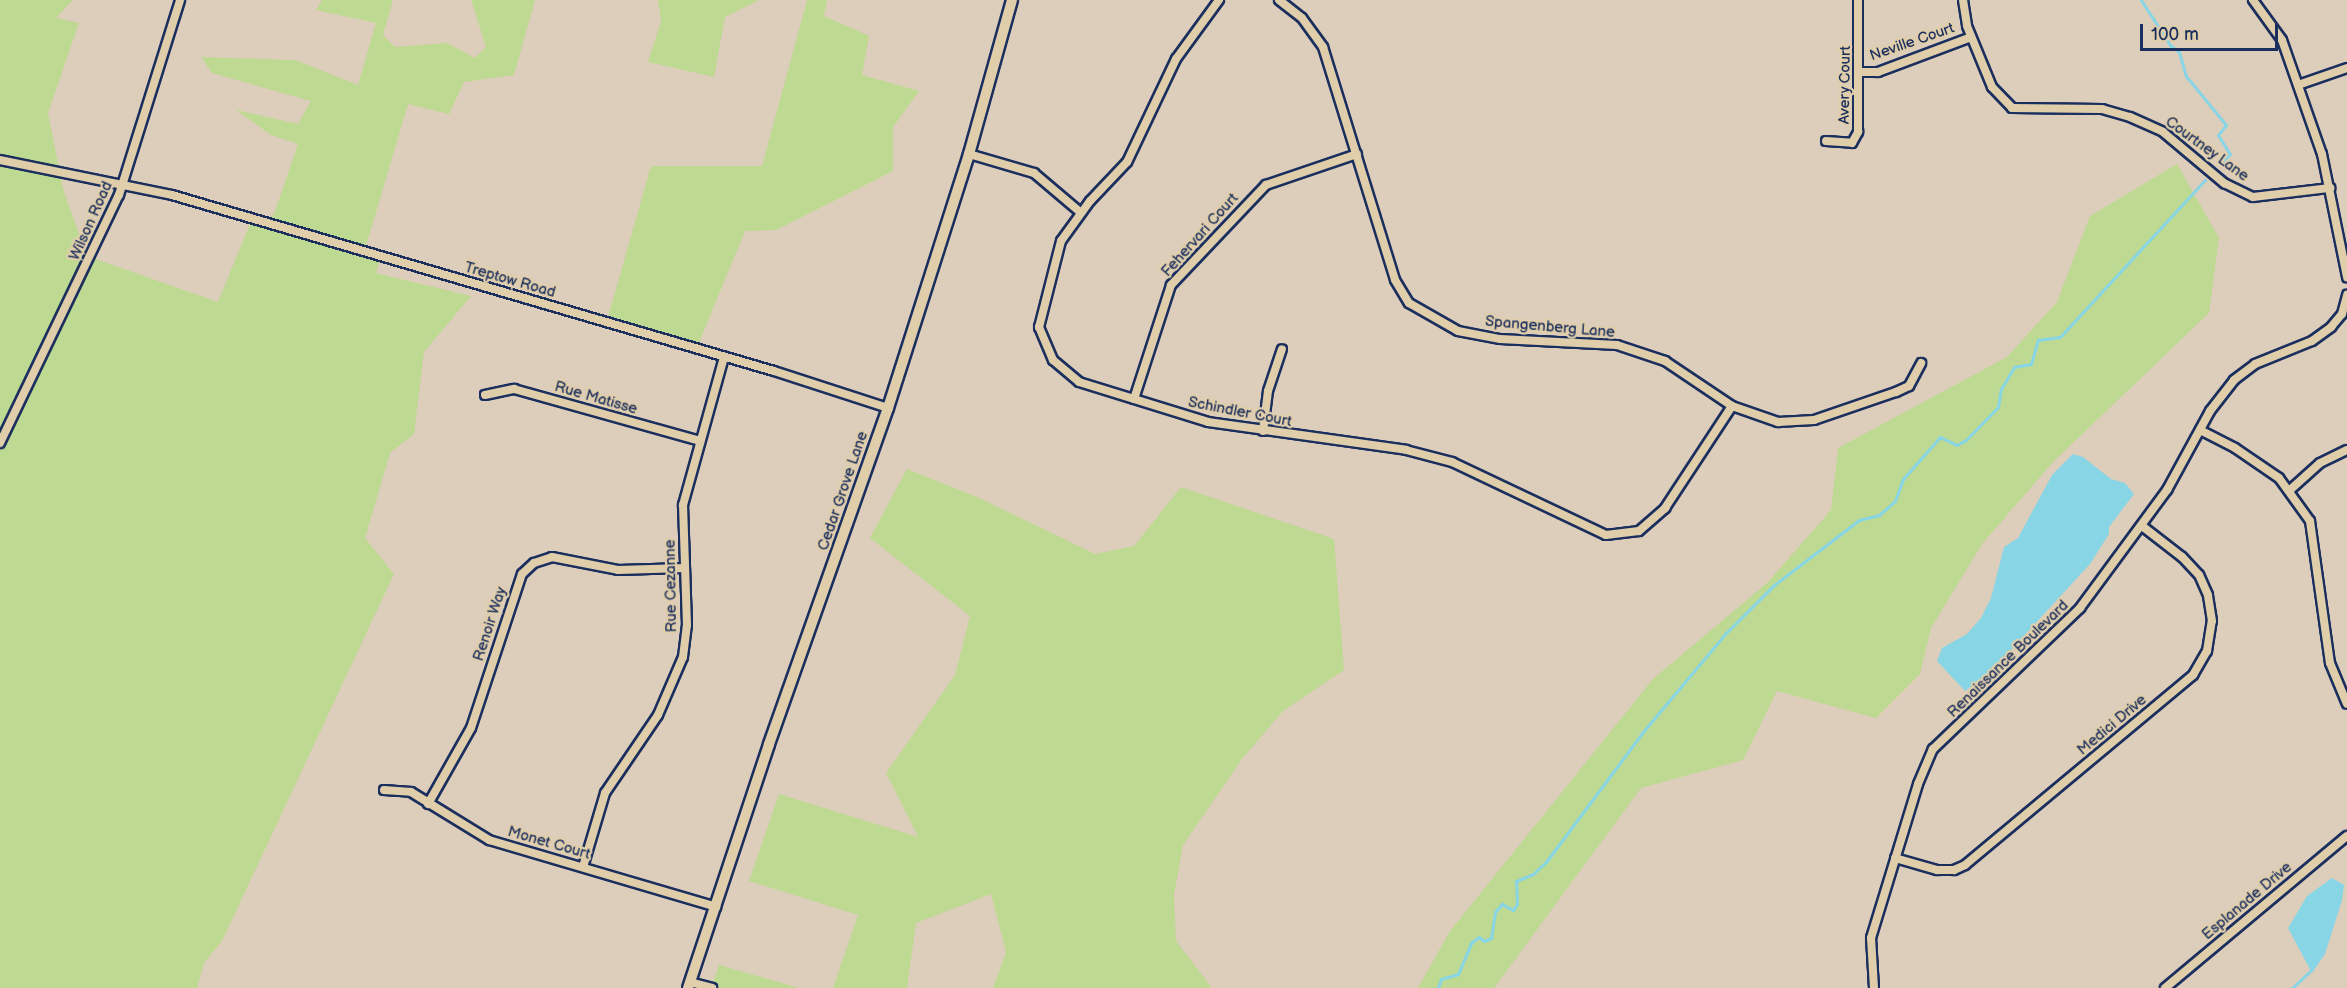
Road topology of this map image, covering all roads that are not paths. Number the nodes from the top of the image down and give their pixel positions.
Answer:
1 (180, 0) edge
2 (1012, 0) edge
3 (1219, 0) edge
4 (1279, 0) edge
5 (1858, 0) edge
6 (1963, 0) edge
7 (2253, 0) edge
8 (1971, 37) junction
9 (2347, 68) edge
10 (1861, 72) junction
11 (2298, 85) junction
12 (1826, 141) dead end
13 (969, 154) junction
14 (1357, 154) junction
15 (0, 160) edge
16 (122, 183) junction
17 (2330, 188) junction
18 (1080, 212) junction
19 (2347, 277) edge
20 (2347, 295) edge
21 (1282, 349) dead end
22 (724, 357) junction
23 (1921, 363) dead end
24 (485, 395) dead end
25 (1134, 399) junction
26 (1732, 406) junction
27 (888, 408) junction
28 (2200, 430) junction
29 (1263, 431) junction
30 (700, 441) junction
31 (0, 443) edge
32 (2347, 450) edge
33 (2290, 490) junction
34 (2142, 526) junction
35 (685, 568) junction
36 (2347, 704) edge
37 (384, 790) dead end
38 (428, 804) junction
39 (2347, 836) edge
40 (1895, 858) junction
41 (583, 867) junction
42 (716, 907) junction
43 (689, 985) edge
44 (712, 988) edge
45 (1874, 988) edge
46 (2164, 988) edge

1 - 16 street, Wilson Road
2 - 13 main road, Cedar Grove Lane
3 - 18 street, Schindler Court
4 - 14 street, Spangenberg Lane
5 - 10 street, Avery Court
6 - 8 street, Courtney Lane
7 - 11 street
8 - 10 street, Neville Court
8 - 17 street, Courtney Lane
9 - 11 street
10 - 12 street, Avery Court
11 - 17 street
13 - 18 street
13 - 27 main road, Cedar Grove Lane
14 - 25 street, Fehervari Court
14 - 26 street, Spangenberg Lane
15 - 16 street, Treptow Road
16 - 22 street, Treptow Road
16 - 31 street, Wilson Road
17 - 19 street
18 - 25 street, Schindler Court
20 - 28 street, Renaissance Boulevard
21 - 29 street
22 - 27 street, Treptow Road
22 - 30 street, Rue Cezanne
23 - 26 street, Spangenberg Lane
24 - 30 street, Rue Matisse
25 - 29 street, Schindler Court
26 - 29 street, Schindler Court
27 - 42 main road, Cedar Grove Lane
28 - 33 street
28 - 34 street, Renaissance Boulevard
30 - 35 street, Rue Cezanne
32 - 33 street
33 - 36 street
34 - 40 street, Renaissance Boulevard
34 - 40 street, Medici Drive
35 - 38 street, Renoir Way
35 - 41 street, Rue Cezanne
37 - 38 street, Monet Court
38 - 41 street, Monet Court
39 - 46 street, Esplanade Drive
40 - 45 street, Renaissance Boulevard
41 - 42 street, Monet Court
42 - 43 main road, Cedar Grove Lane
43 - 44 street

